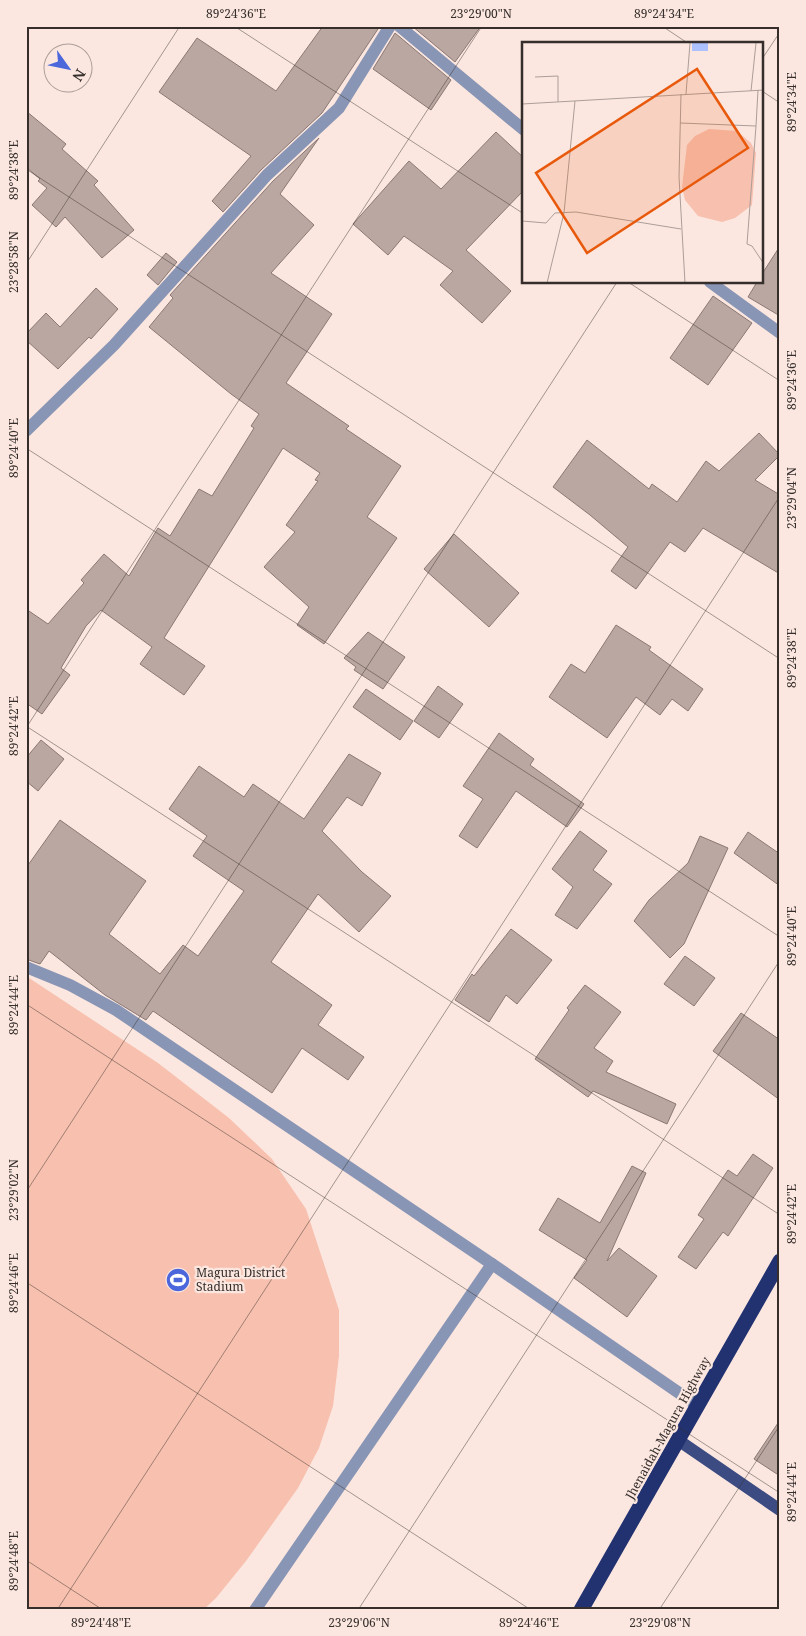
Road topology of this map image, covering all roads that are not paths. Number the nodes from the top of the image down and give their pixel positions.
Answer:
1 (390, 26) edge
2 (399, 26) edge
3 (522, 128) edge
4 (713, 284) edge
5 (780, 333) edge
6 (26, 431) edge
7 (26, 967) edge
8 (780, 1261) edge
9 (492, 1264) junction
10 (698, 1406) junction
11 (678, 1440) junction
12 (780, 1510) edge
13 (255, 1610) edge
14 (581, 1610) edge

1 - 6 street
2 - 3 street
4 - 5 street
7 - 9 street
8 - 10 highway, Jhenaidah-Magura Highway
9 - 10 street
9 - 13 street
10 - 11 highway, Jhenaidah-Magura Highway
11 - 12 main road
11 - 14 highway, Jhenaidah-Magura Highway

